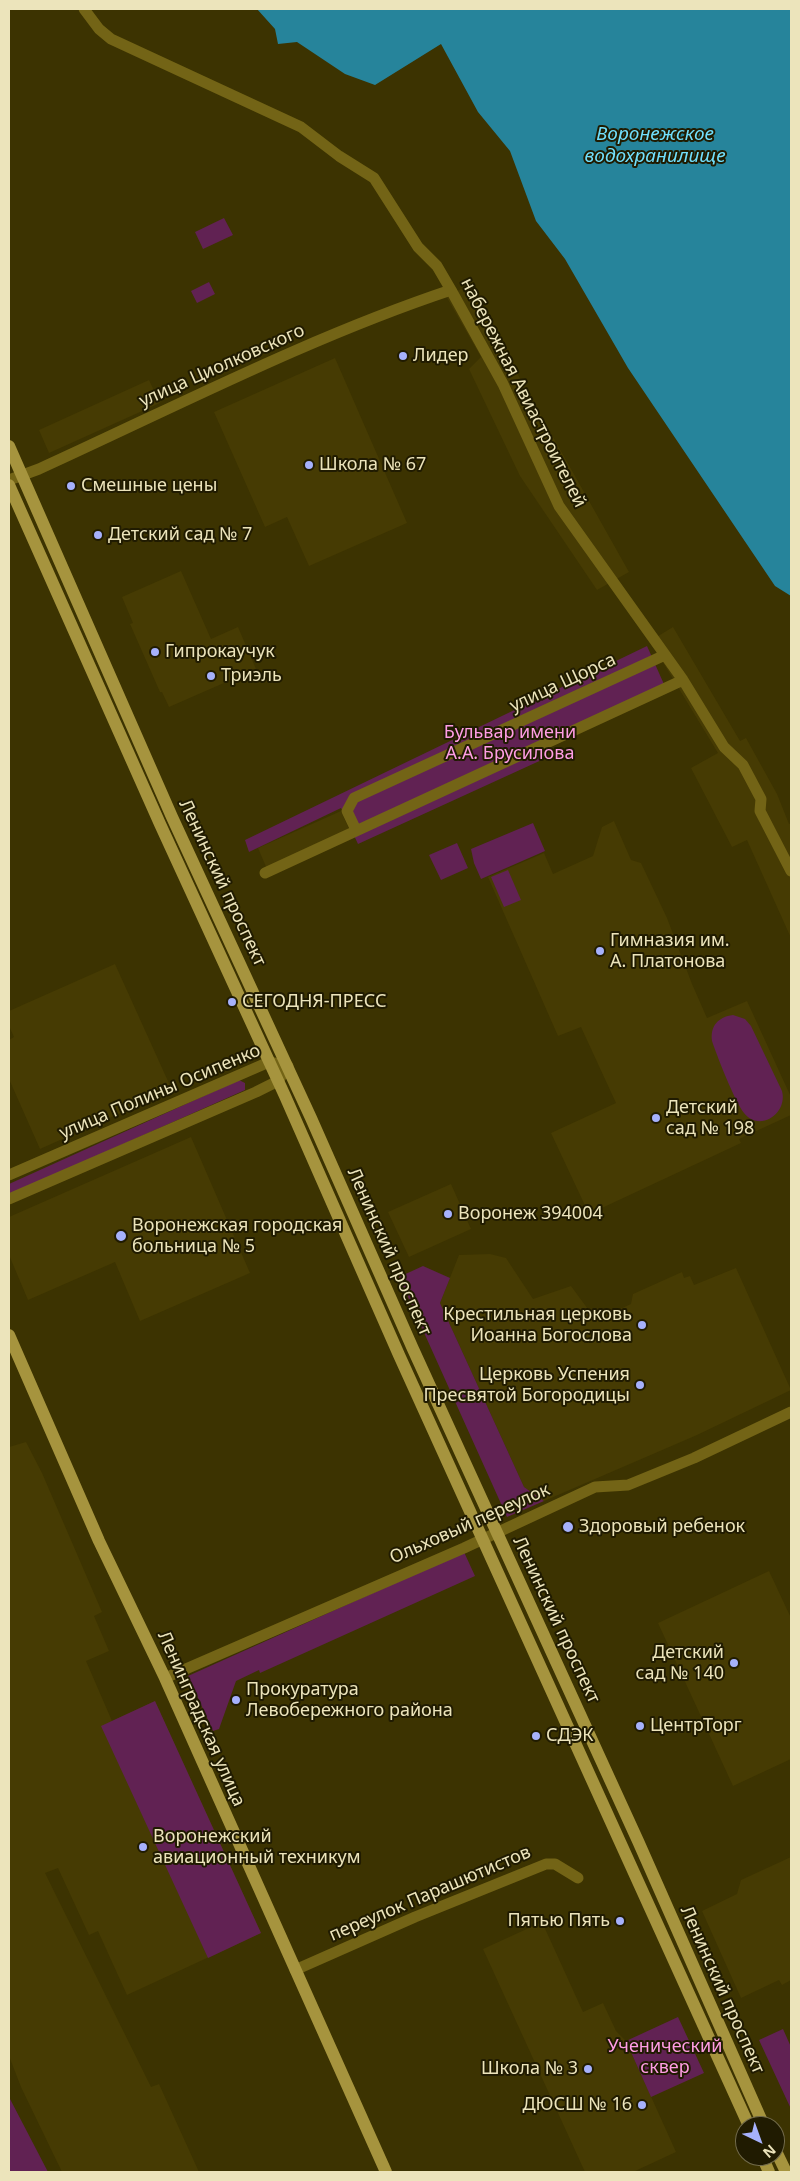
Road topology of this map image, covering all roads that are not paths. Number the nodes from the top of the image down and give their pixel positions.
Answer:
1 (84, 9) edge
2 (451, 290) junction
3 (9, 446) edge
4 (23, 476) junction
5 (9, 480) edge
6 (9, 486) edge
7 (665, 655) junction
8 (683, 680) junction
9 (356, 830) junction
10 (791, 871) edge
11 (265, 873) dead end
12 (269, 1062) junction
13 (288, 1066) junction
14 (278, 1081) junction
15 (9, 1175) edge
16 (9, 1199) edge
17 (9, 1335) edge
18 (791, 1412) edge
19 (496, 1532) junction
20 (483, 1539) junction
21 (165, 1678) junction
22 (578, 1878) dead end
23 (294, 1970) junction
24 (744, 2116) edge
25 (760, 2116) edge
26 (386, 2172) edge

1 - 2 street, набережная Авиастроителей
2 - 4 street, улица Циолковского
2 - 7 street, набережная Авиастроителей
3 - 4 main road, Ленинский проспект
4 - 5 street, улица Циолковского
4 - 13 main road, Ленинский проспект
6 - 12 main road, Ленинский проспект
7 - 8 street, набережная Авиастроителей
7 - 9 street, улица Щорса
8 - 9 street
8 - 10 street, набережная Авиастроителей
9 - 11 street
12 - 13 street, улица Полины Осипенко
12 - 14 main road, Ленинский проспект
12 - 15 street, улица Полины Осипенко
13 - 14 street, улица Полины Осипенко
13 - 19 main road, Ленинский проспект
14 - 16 street, улица Полины Осипенко
14 - 20 main road, Ленинский проспект
17 - 21 main road, Ленинградская улица
18 - 19 street, Ольховый переулок
19 - 20 street, Ольховый переулок
19 - 25 main road, Ленинский проспект
20 - 21 street, Ольховый переулок
20 - 24 main road, Ленинский проспект
21 - 23 main road, Ленинградская улица
22 - 23 street, переулок Парашютистов
23 - 26 main road, Ленинградская улица

